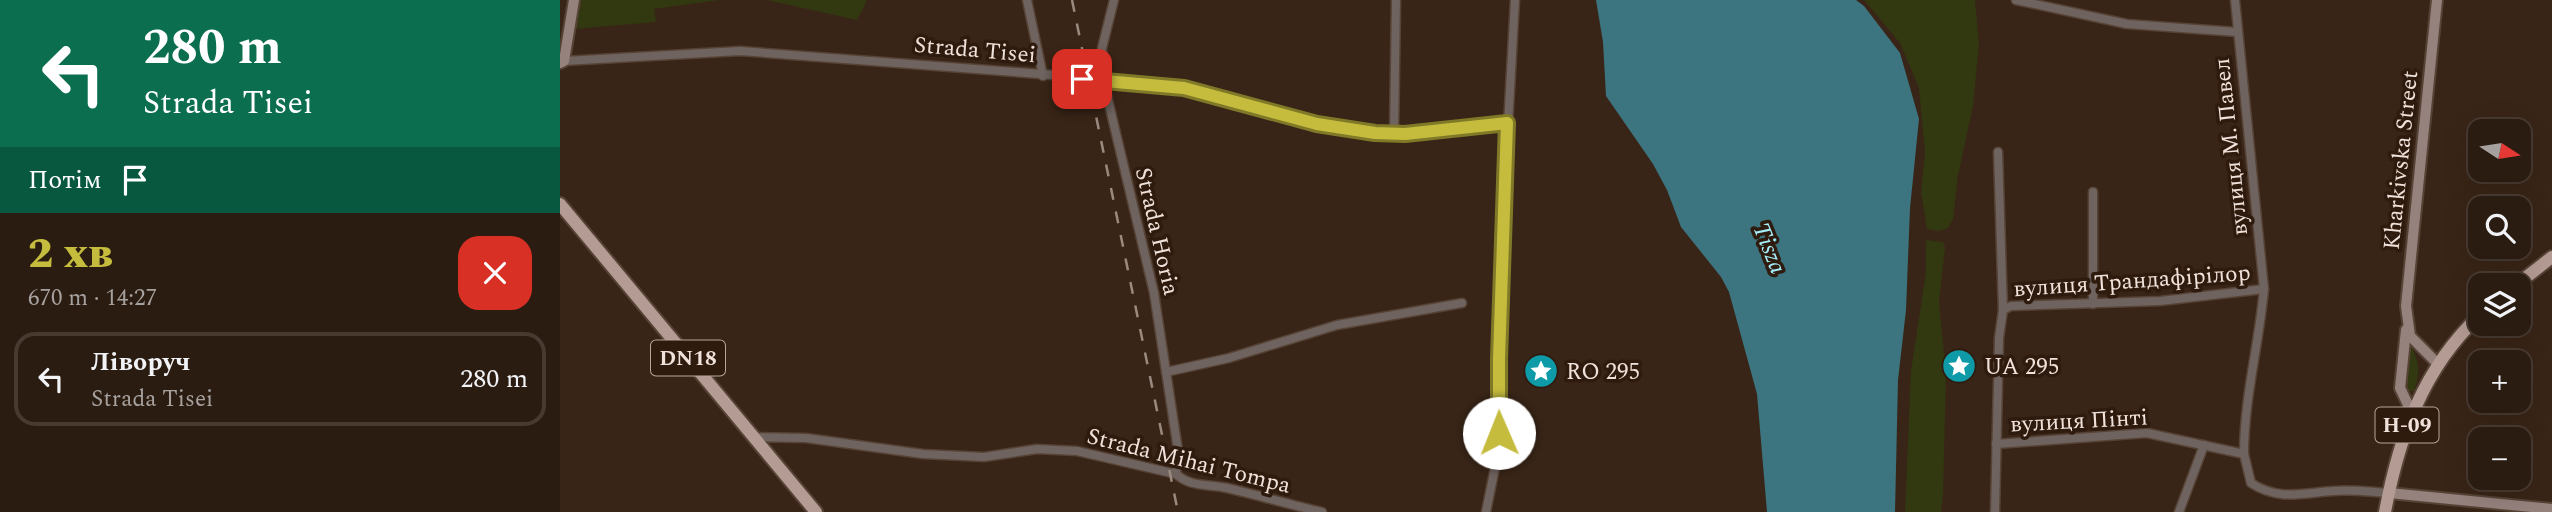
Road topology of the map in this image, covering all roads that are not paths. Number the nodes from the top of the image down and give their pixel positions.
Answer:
1 (574, 0) edge
2 (1027, 0) edge
3 (1114, 0) edge
4 (1396, 0) edge
5 (1515, 0) edge
6 (2016, 0) edge
7 (2235, 0) edge
8 (2437, 0) edge
9 (2237, 32) junction
10 (562, 62) edge
11 (1043, 76) junction
12 (1103, 79) junction
13 (1507, 123) junction
14 (1394, 135) junction
15 (1998, 152) dead end
16 (2093, 192) dead end
17 (560, 204) edge
18 (2552, 257) edge
19 (2531, 273) edge
20 (2264, 289) junction
21 (1462, 303) dead end
22 (2093, 304) junction
23 (2003, 310) junction
24 (2407, 323) junction
25 (2468, 328) edge
26 (2437, 363) junction
27 (1166, 372) junction
28 (2412, 413) junction
29 (754, 437) junction
30 (1996, 444) junction
31 (2204, 445) junction
32 (2244, 454) junction
33 (1175, 474) junction
34 (2389, 493) junction
35 (2552, 509) edge
36 (816, 512) edge
37 (1322, 512) edge
38 (1486, 512) edge
39 (1995, 512) edge
40 (2179, 512) edge
41 (2385, 512) edge

1 - 10 street
2 - 11 street
3 - 12 street, Strada Horia
4 - 14 street
5 - 13 street
6 - 9 street
7 - 9 street, вулиця М. Павел
8 - 24 street, Kharkivska Street
9 - 20 street, вулиця М. Павел
10 - 11 street, Strada Tisei
11 - 12 street, Strada Tisei
12 - 14 street, Strada Tisei
12 - 27 street, Strada Horia
13 - 14 street, Strada Tisei
13 - 38 street
15 - 23 street
16 - 22 street
17 - 29 main road, DN18
18 - 19 main road
20 - 22 street, вулиця Трандафірілор
20 - 32 street, вулиця М. Павел
21 - 27 street
22 - 23 street, вулиця Трандафірілор
23 - 30 street
24 - 26 street
24 - 28 street, Kharkivska Street
25 - 26 main road, Н-09
26 - 28 main road, Н-09
27 - 33 street, Strada Horia
28 - 34 main road, Н-09
29 - 33 street, Strada Mihai Tompa
29 - 36 main road, DN18
30 - 31 street, вулиця Пінті
30 - 39 street
31 - 32 street, вулиця Пінті
31 - 40 street
32 - 34 street
33 - 37 street, Strada Mihai Tompa
34 - 35 street
34 - 41 main road, Н-09

